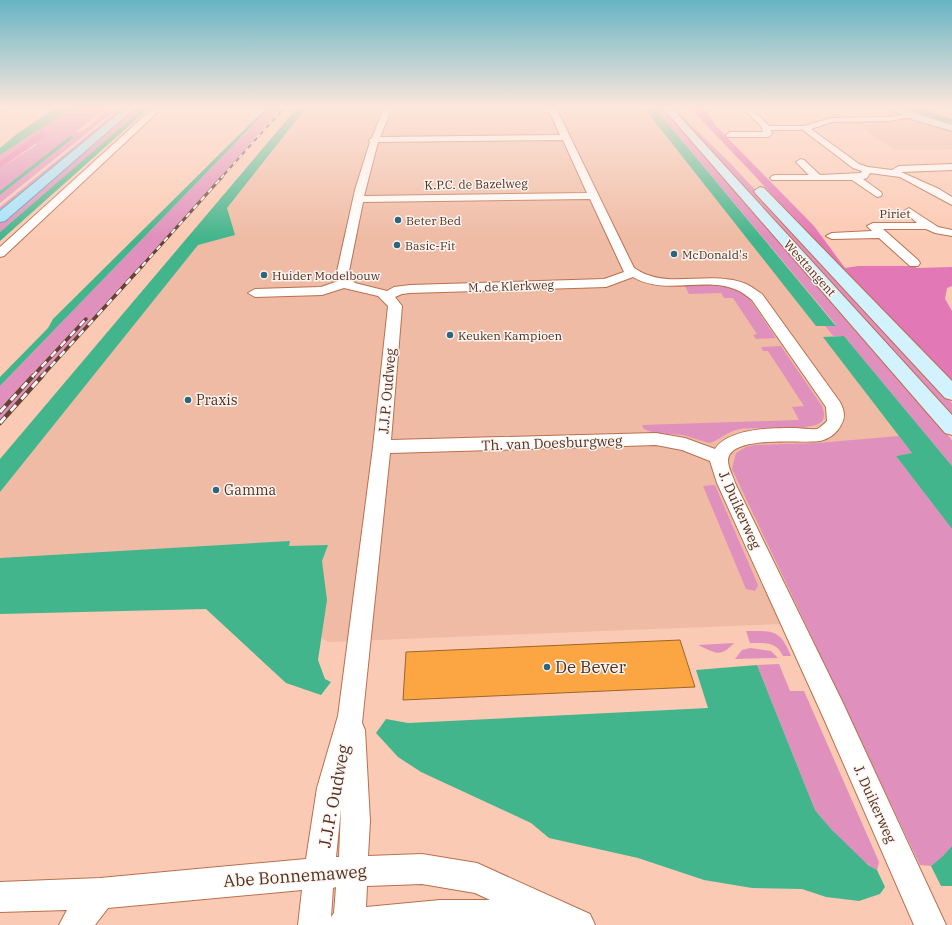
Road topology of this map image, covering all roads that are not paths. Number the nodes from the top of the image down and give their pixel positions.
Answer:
1 (80, 151) edge
2 (111, 151) edge
3 (370, 151) edge
4 (572, 151) edge
5 (705, 151) edge
6 (836, 151) edge
7 (729, 158) dead end
8 (801, 162) dead end
9 (952, 168) edge
10 (868, 170) junction
11 (894, 172) junction
12 (816, 177) junction
13 (854, 177) junction
14 (775, 178) dead end
15 (877, 194) dead end
16 (593, 196) junction
17 (358, 199) junction
18 (952, 202) edge
19 (909, 210) dead end
20 (862, 216) dead end
21 (0, 218) edge
22 (928, 226) junction
23 (878, 230) junction
24 (952, 233) edge
25 (832, 236) dead end
26 (0, 253) edge
27 (914, 263) dead end
28 (633, 273) junction
29 (345, 283) junction
30 (255, 293) dead end
31 (388, 296) junction
32 (952, 392) edge
33 (952, 428) edge
34 (382, 447) junction
35 (719, 457) junction
36 (351, 716) junction
37 (353, 870) junction
38 (320, 872) junction
39 (100, 893) junction
40 (0, 897) edge
41 (76, 925) edge
42 (314, 925) edge
43 (346, 925) edge
44 (552, 925) edge
45 (579, 925) edge
46 (930, 925) edge

1 - 21 main road
2 - 26 street
3 - 17 street
4 - 16 street
5 - 33 main road, Westtangent
6 - 10 street
7 - 32 main road, Westtangent
8 - 12 street
9 - 11 street
10 - 11 street
10 - 13 street
11 - 18 street
12 - 13 street
12 - 14 street
13 - 15 street, Piriet
16 - 17 street, K.P.C. de Bazelweg
16 - 28 street
17 - 29 street
19 - 22 street, Piriet
20 - 23 street
22 - 23 street, Piriet
22 - 24 street, Piriet
23 - 25 street, Piriet
23 - 27 street
28 - 31 street, M. de Klerkweg
28 - 35 street, J. Duikerweg
29 - 30 street
29 - 31 street
31 - 34 street, J.J.P. Oudweg
34 - 35 street, Th. van Doesburgweg
34 - 36 street, J.J.P. Oudweg
35 - 46 street, J. Duikerweg
36 - 37 street, J.J.P. Oudweg
36 - 38 street, J.J.P. Oudweg
37 - 38 street, Abe Bonnemaweg
37 - 43 street, J.J.P. Oudweg
37 - 45 street, Abe Bonnemaweg
38 - 39 street, Abe Bonnemaweg
38 - 42 street, J.J.P. Oudweg
39 - 40 street, Abe Bonnemaweg
39 - 41 street
43 - 44 street

